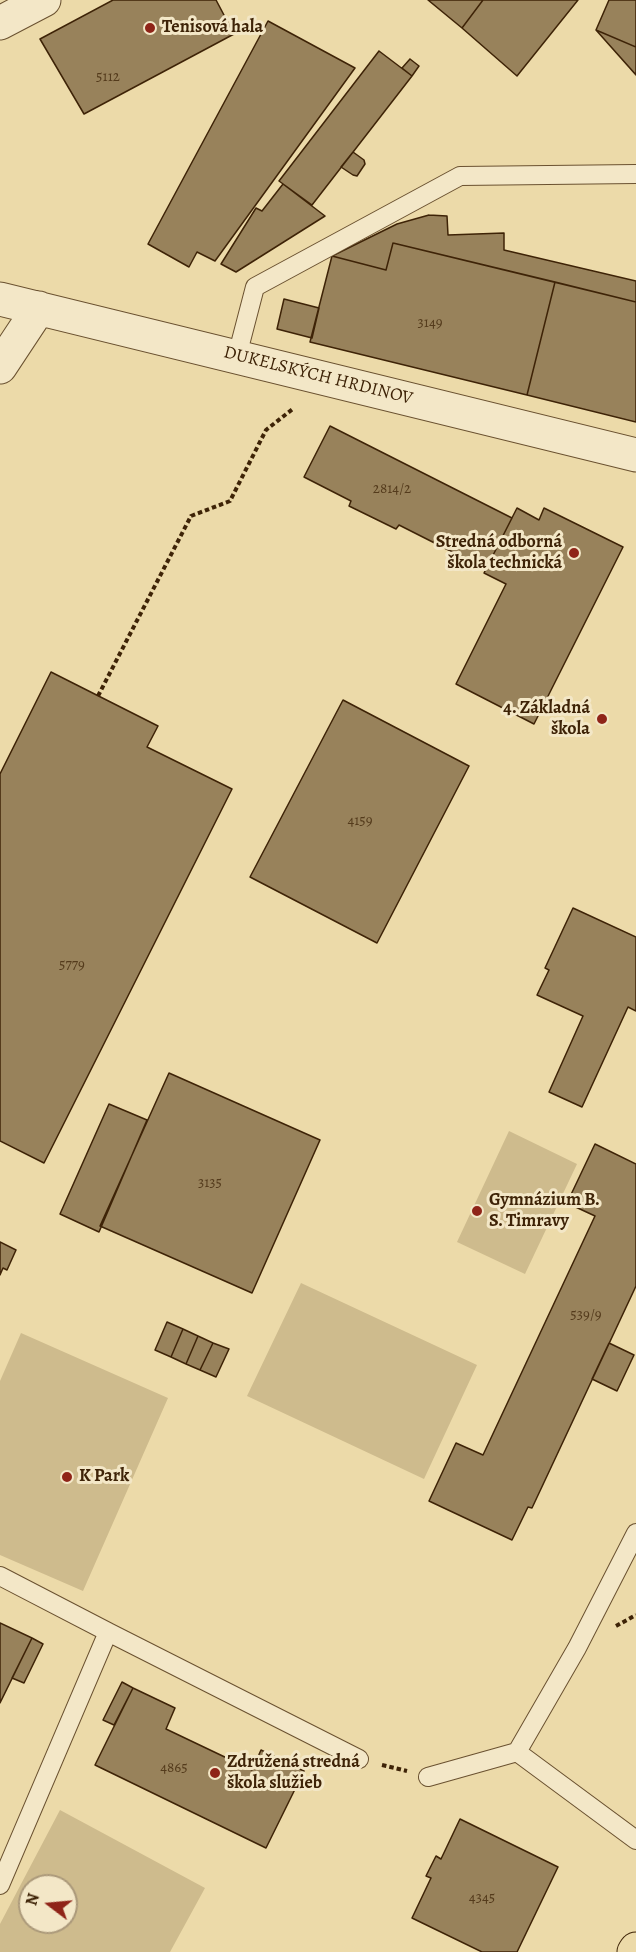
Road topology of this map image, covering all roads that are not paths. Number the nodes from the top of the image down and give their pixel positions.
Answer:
1 (44, 0) edge
2 (0, 23) edge
3 (636, 174) edge
4 (0, 299) edge
5 (39, 308) junction
6 (237, 356) junction
7 (0, 367) edge
8 (636, 455) edge
9 (636, 1533) edge
10 (0, 1576) edge
11 (108, 1632) junction
12 (517, 1752) junction
13 (359, 1759) road end
14 (428, 1777) road end
15 (636, 1840) edge
16 (0, 1885) edge

1 - 2 street
3 - 6 lane
4 - 5 street, DUKELSKÝCH HRDINOV
5 - 6 street, DUKELSKÝCH HRDINOV
5 - 7 street
6 - 8 street, DUKELSKÝCH HRDINOV
9 - 12 lane
10 - 11 lane
11 - 13 lane
11 - 16 lane
12 - 14 lane
12 - 15 lane

